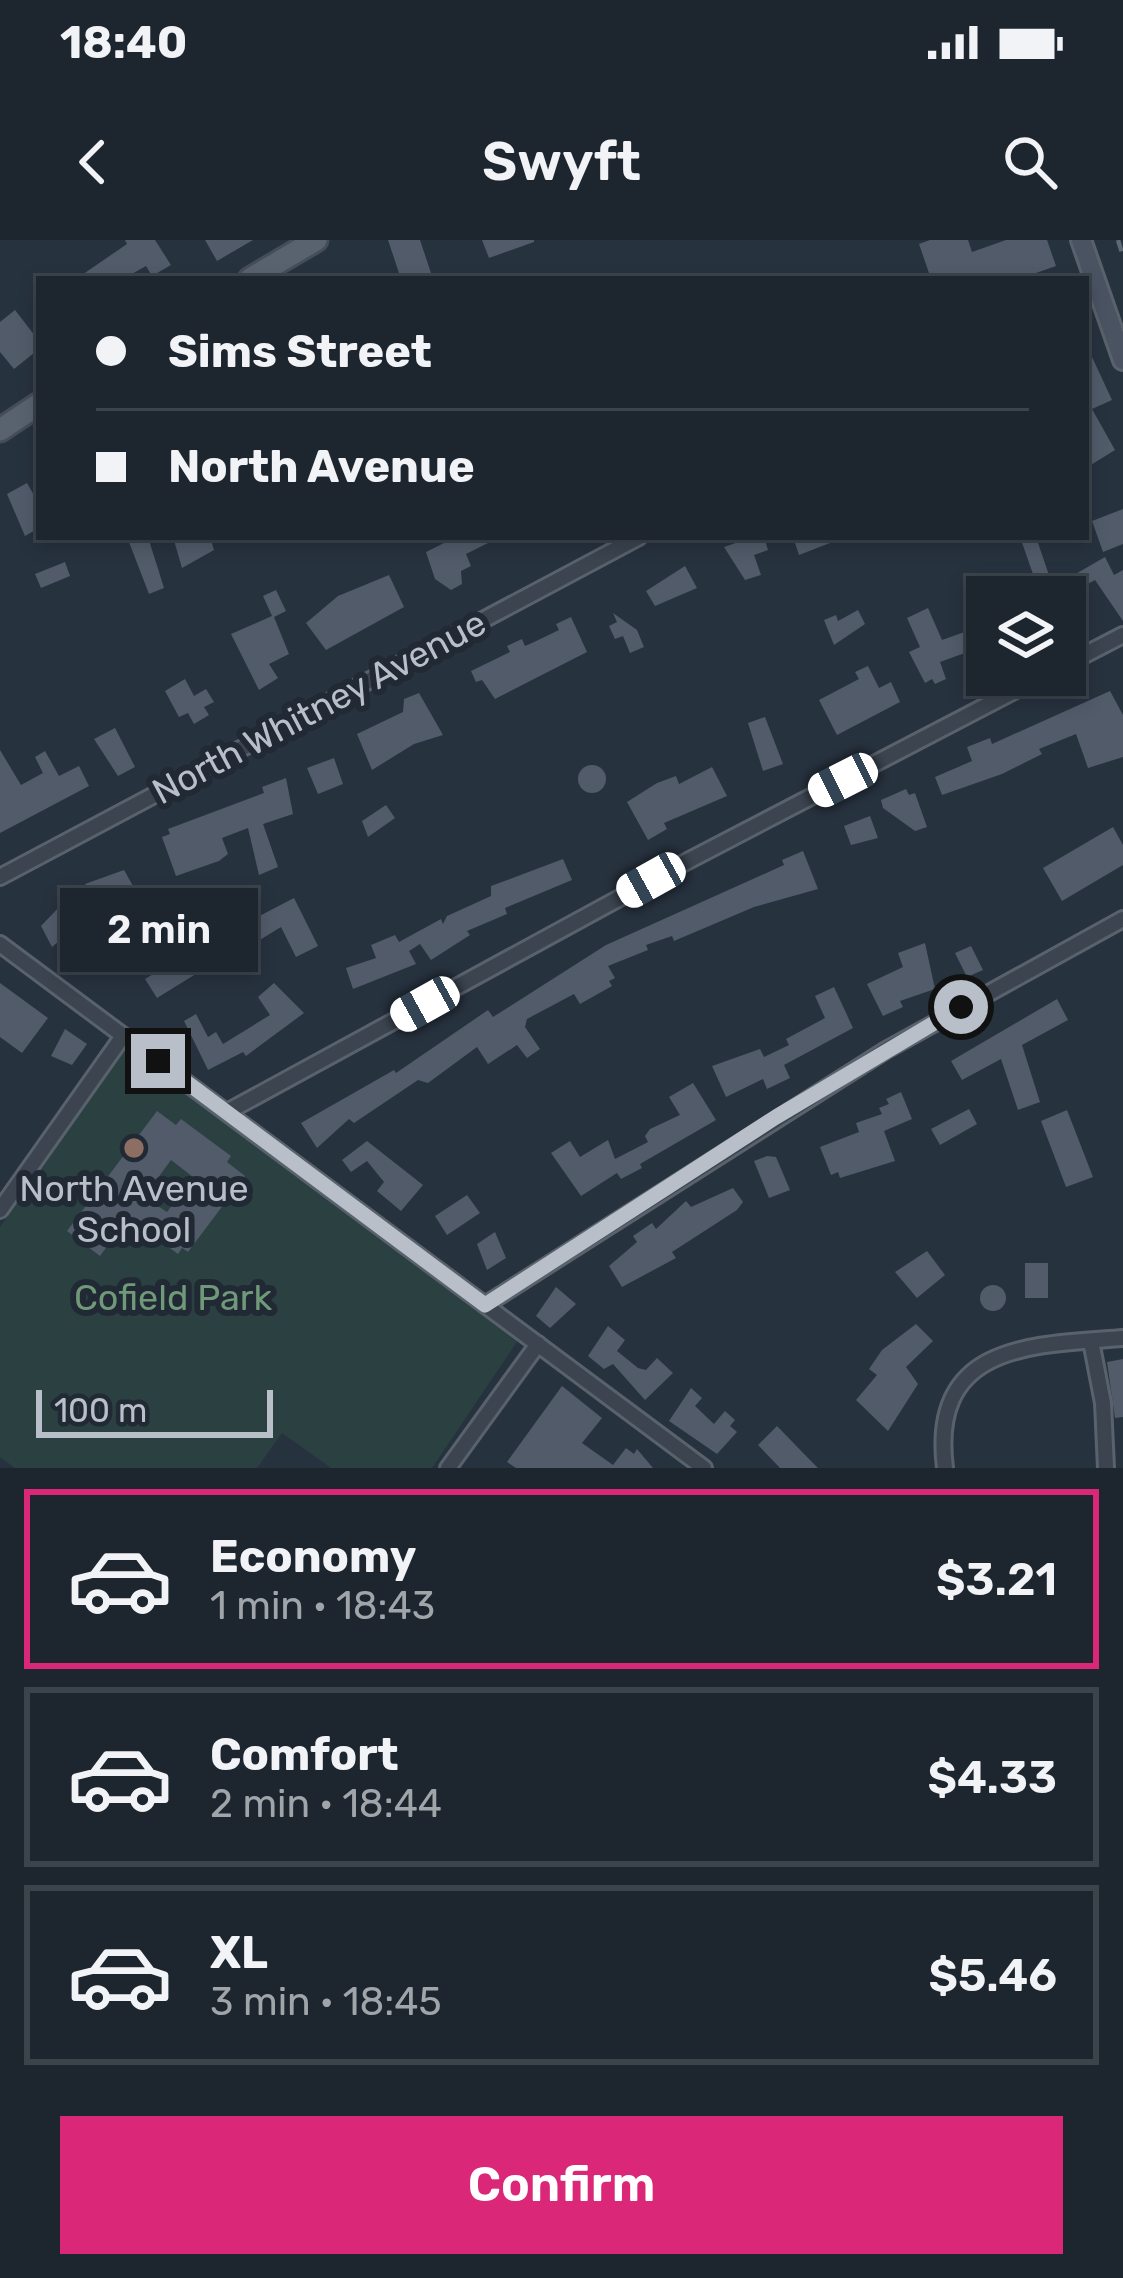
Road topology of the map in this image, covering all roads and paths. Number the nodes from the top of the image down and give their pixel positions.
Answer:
1 (316, 240) edge
2 (1082, 240) edge
3 (255, 276) edge
4 (1093, 296) edge
5 (1123, 360) edge
6 (36, 406) edge
7 (0, 430) edge
8 (633, 540) edge
9 (1123, 635) edge
10 (1086, 654) edge
11 (1006, 696) edge
12 (0, 877) edge
13 (1123, 919) edge
14 (0, 944) edge
15 (123, 1036) junction
16 (226, 1112) junction
17 (0, 1210) edge
18 (485, 1305) junction
19 (1123, 1338) edge
20 (1090, 1341) junction
21 (538, 1344) junction
22 (448, 1468) edge
23 (704, 1468) edge
24 (945, 1468) edge
25 (1106, 1468) edge

1 - 3 main road
2 - 4 main road
4 - 5 main road
6 - 7 main road
8 - 12 street, North Whitney Avenue
9 - 10 street
11 - 16 street
13 - 18 street
14 - 15 street
15 - 16 street
15 - 17 street
16 - 18 street
18 - 21 street
19 - 20 street
20 - 24 street
20 - 25 street
21 - 22 street
21 - 23 street

